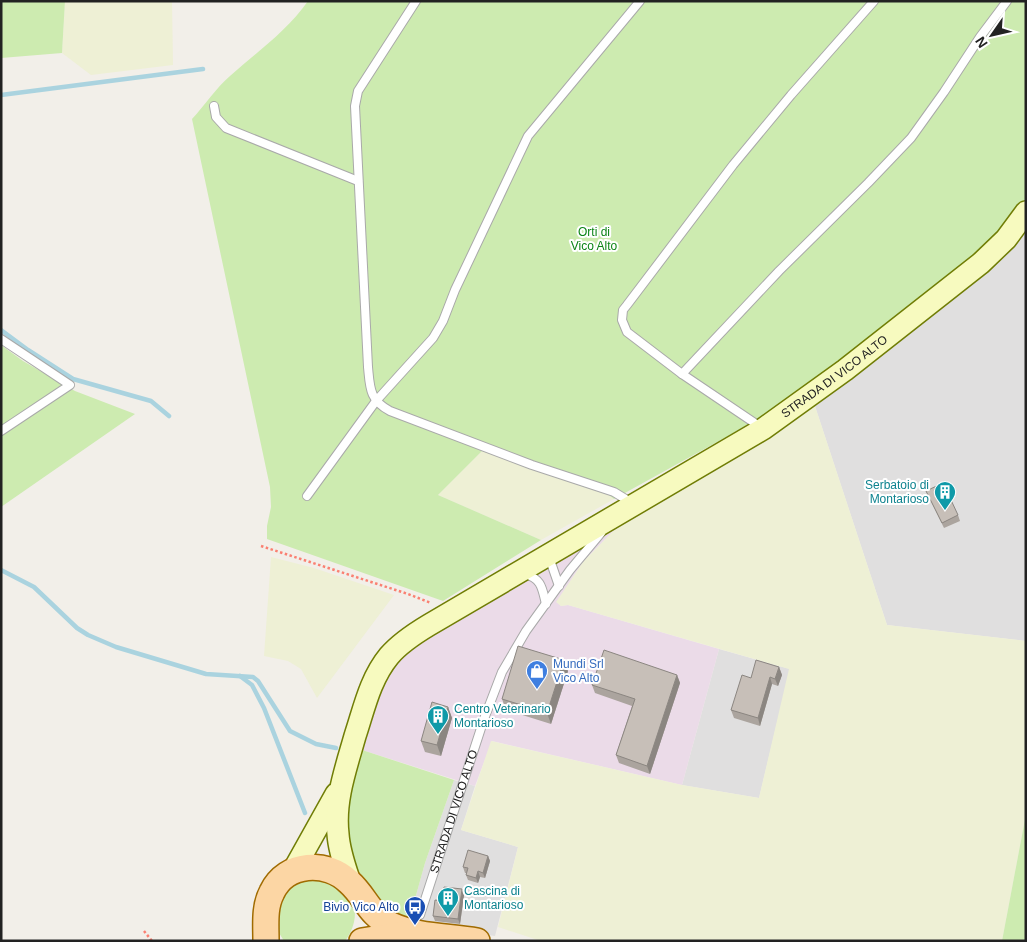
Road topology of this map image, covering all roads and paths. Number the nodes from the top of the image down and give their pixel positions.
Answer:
1 (416, 1) edge
2 (640, 1) edge
3 (874, 1) edge
4 (1007, 1) edge
5 (214, 106) dead end
6 (358, 181) junction
7 (1026, 212) edge
8 (2, 342) edge
9 (682, 374) junction
10 (376, 402) junction
11 (763, 430) junction
12 (1, 431) edge
13 (306, 496) dead end
14 (627, 508) junction
15 (260, 546) dead end
16 (548, 554) junction
17 (519, 572) junction
18 (559, 586) junction
19 (546, 604) junction
20 (451, 612) junction
21 (341, 785) junction
22 (293, 871) junction
23 (354, 888) junction
24 (417, 924) junction
25 (144, 931) dead end
26 (269, 933) edge
27 (374, 940) edge
28 (152, 941) edge
29 (355, 941) edge
30 (477, 941) edge

1 - 6 lane
2 - 10 lane
3 - 9 lane
4 - 9 lane
5 - 6 lane
6 - 10 lane
7 - 11 street, STRADA DI VICO ALTO
8 - 12 lane
9 - 11 lane
10 - 13 lane
10 - 14 lane
11 - 14 street, STRADA DI VICO ALTO
14 - 16 street, STRADA DI VICO ALTO
14 - 18 lane, STRADA DI VICO ALTO
15 - 20 path
16 - 17 street, STRADA DI VICO ALTO
16 - 18 lane
17 - 19 lane
17 - 20 street, STRADA DI VICO ALTO
18 - 19 lane, STRADA DI VICO ALTO
19 - 24 lane, STRADA DI VICO ALTO
20 - 21 street, STRADA DI VICO ALTO
21 - 22 street, STRADA DI VICO ALTO
21 - 23 street, STRADA DI VICO ALTO
22 - 23 main road
22 - 26 main road
23 - 24 main road
23 - 29 main road
24 - 27 main road
24 - 30 main road
25 - 28 path

